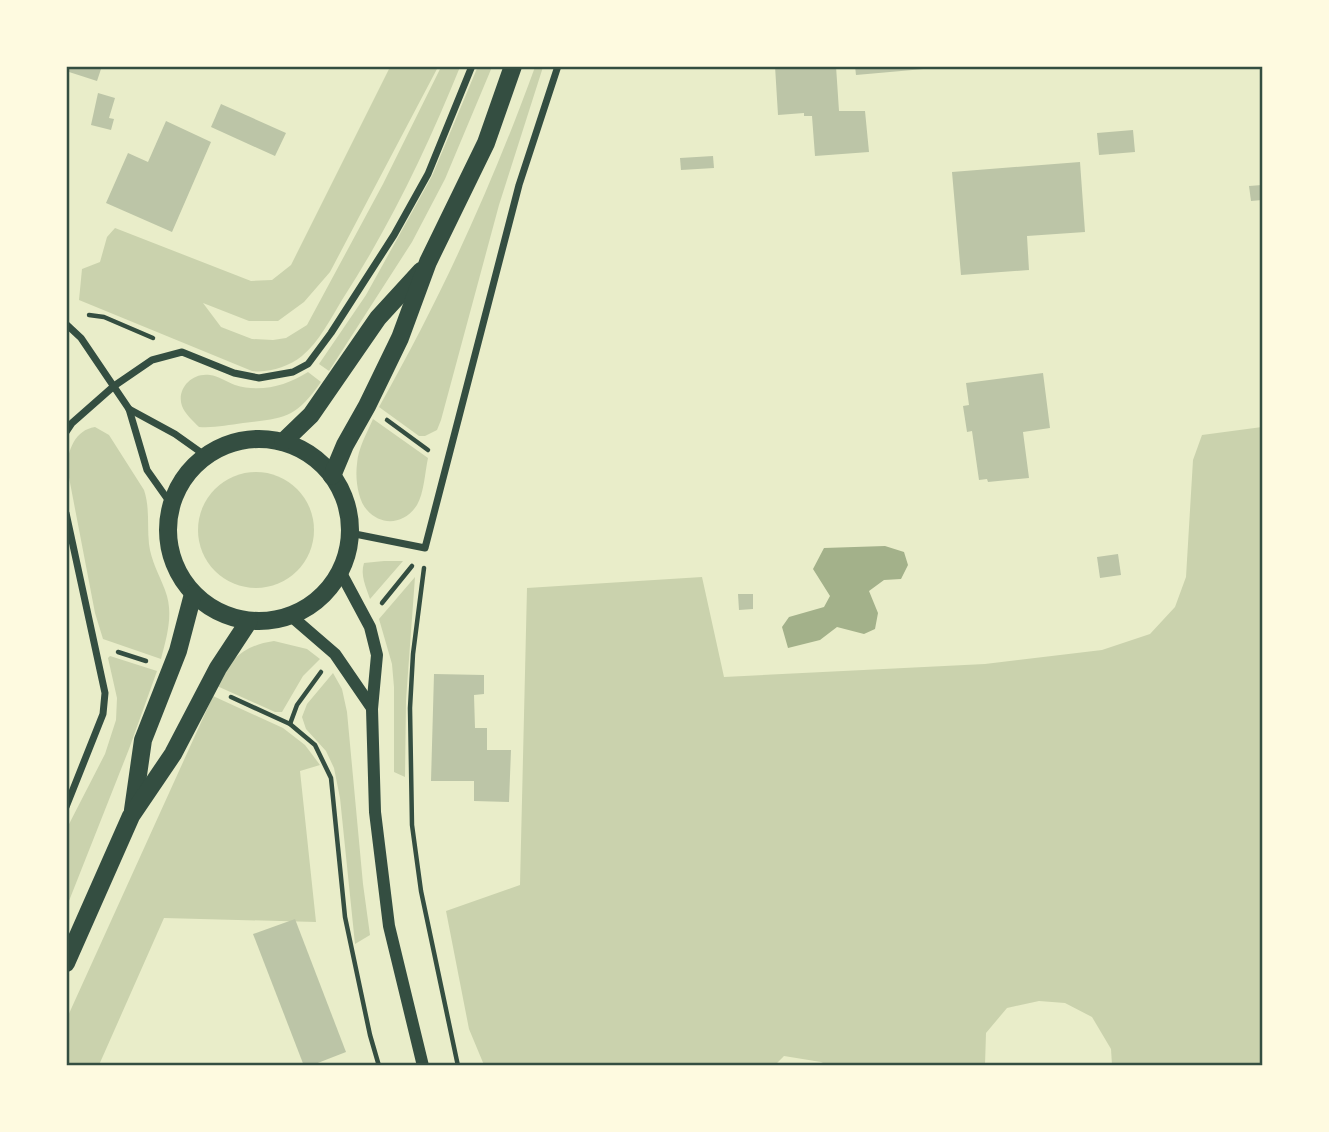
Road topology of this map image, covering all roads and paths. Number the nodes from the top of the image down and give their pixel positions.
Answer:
1 (472, 66) edge
2 (513, 66) edge
3 (558, 66) edge
4 (428, 262) junction
5 (79, 314) dead end
6 (66, 324) edge
7 (182, 352) junction
8 (114, 386) junction
9 (129, 409) junction
10 (66, 432) edge
11 (283, 442) junction
12 (206, 456) junction
13 (332, 476) junction
14 (171, 503) junction
15 (66, 513) edge
16 (350, 533) junction
17 (425, 548) junction
18 (340, 571) junction
19 (193, 594) junction
20 (291, 616) junction
21 (249, 621) junction
22 (372, 709) junction
23 (290, 724) dead end
24 (66, 807) edge
25 (131, 817) junction
26 (66, 964) edge
27 (379, 1066) edge
28 (422, 1066) edge
29 (458, 1066) edge

1 - 7 street
2 - 4 main road
3 - 17 street
4 - 11 main road
4 - 13 main road
5 - 7 path
6 - 8 street
7 - 8 street
8 - 9 street
8 - 10 street
9 - 12 street
9 - 14 street
11 - 12 main road
11 - 13 main road
12 - 14 main road
13 - 16 main road
14 - 19 main road
15 - 24 street
16 - 17 street
16 - 18 main road
17 - 29 path
18 - 20 main road
18 - 22 street
19 - 21 main road
19 - 25 main road
20 - 21 main road
20 - 22 street
21 - 25 main road
22 - 28 street
23 - 27 path
25 - 26 main road

